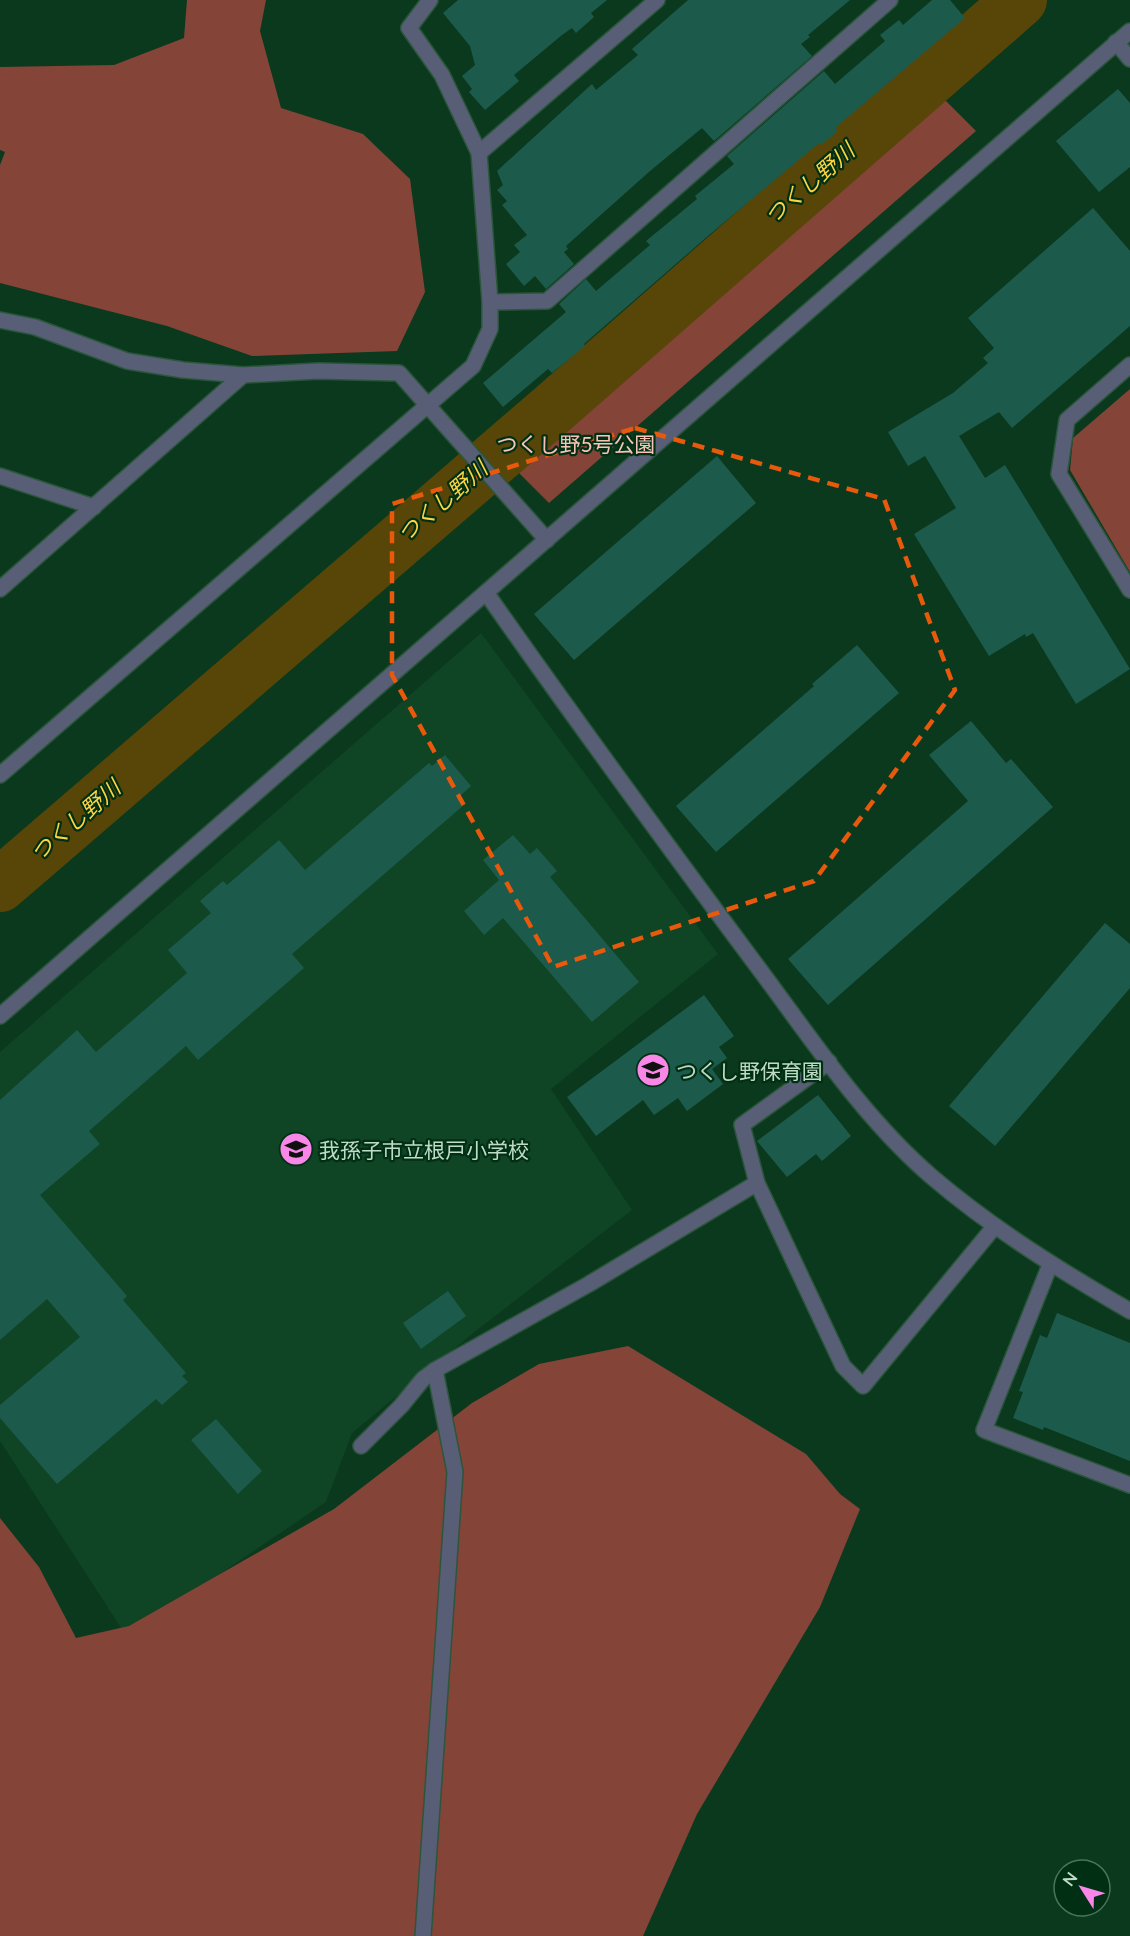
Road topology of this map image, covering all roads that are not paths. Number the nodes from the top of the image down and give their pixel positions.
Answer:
1 (430, 0) edge
2 (657, 0) edge
3 (890, 0) edge
4 (1130, 31) edge
5 (1116, 42) junction
6 (1130, 59) edge
7 (479, 153) junction
8 (490, 302) junction
9 (0, 320) edge
10 (1130, 365) edge
11 (243, 375) junction
12 (426, 404) junction
13 (0, 476) edge
14 (93, 507) junction
15 (547, 540) junction
16 (0, 589) edge
17 (1130, 590) edge
18 (487, 594) junction
19 (0, 775) edge
20 (0, 1016) edge
21 (829, 1062) junction
22 (757, 1182) junction
23 (995, 1226) junction
24 (1050, 1265) junction
25 (1130, 1311) edge
26 (435, 1370) junction
27 (361, 1446) dead end
28 (1130, 1485) edge
29 (423, 1936) edge

1 - 7 street
2 - 7 street
3 - 8 street
4 - 5 street
5 - 6 street
5 - 15 street
7 - 8 street
8 - 12 street
9 - 11 street
10 - 17 street
11 - 12 street
11 - 14 street
12 - 15 street
12 - 19 street
13 - 14 street
14 - 16 street
15 - 18 street
18 - 20 street
18 - 21 street
21 - 22 street
21 - 23 street
22 - 23 street
22 - 26 street
23 - 24 street
24 - 25 street
24 - 28 street
26 - 27 street
26 - 29 street

